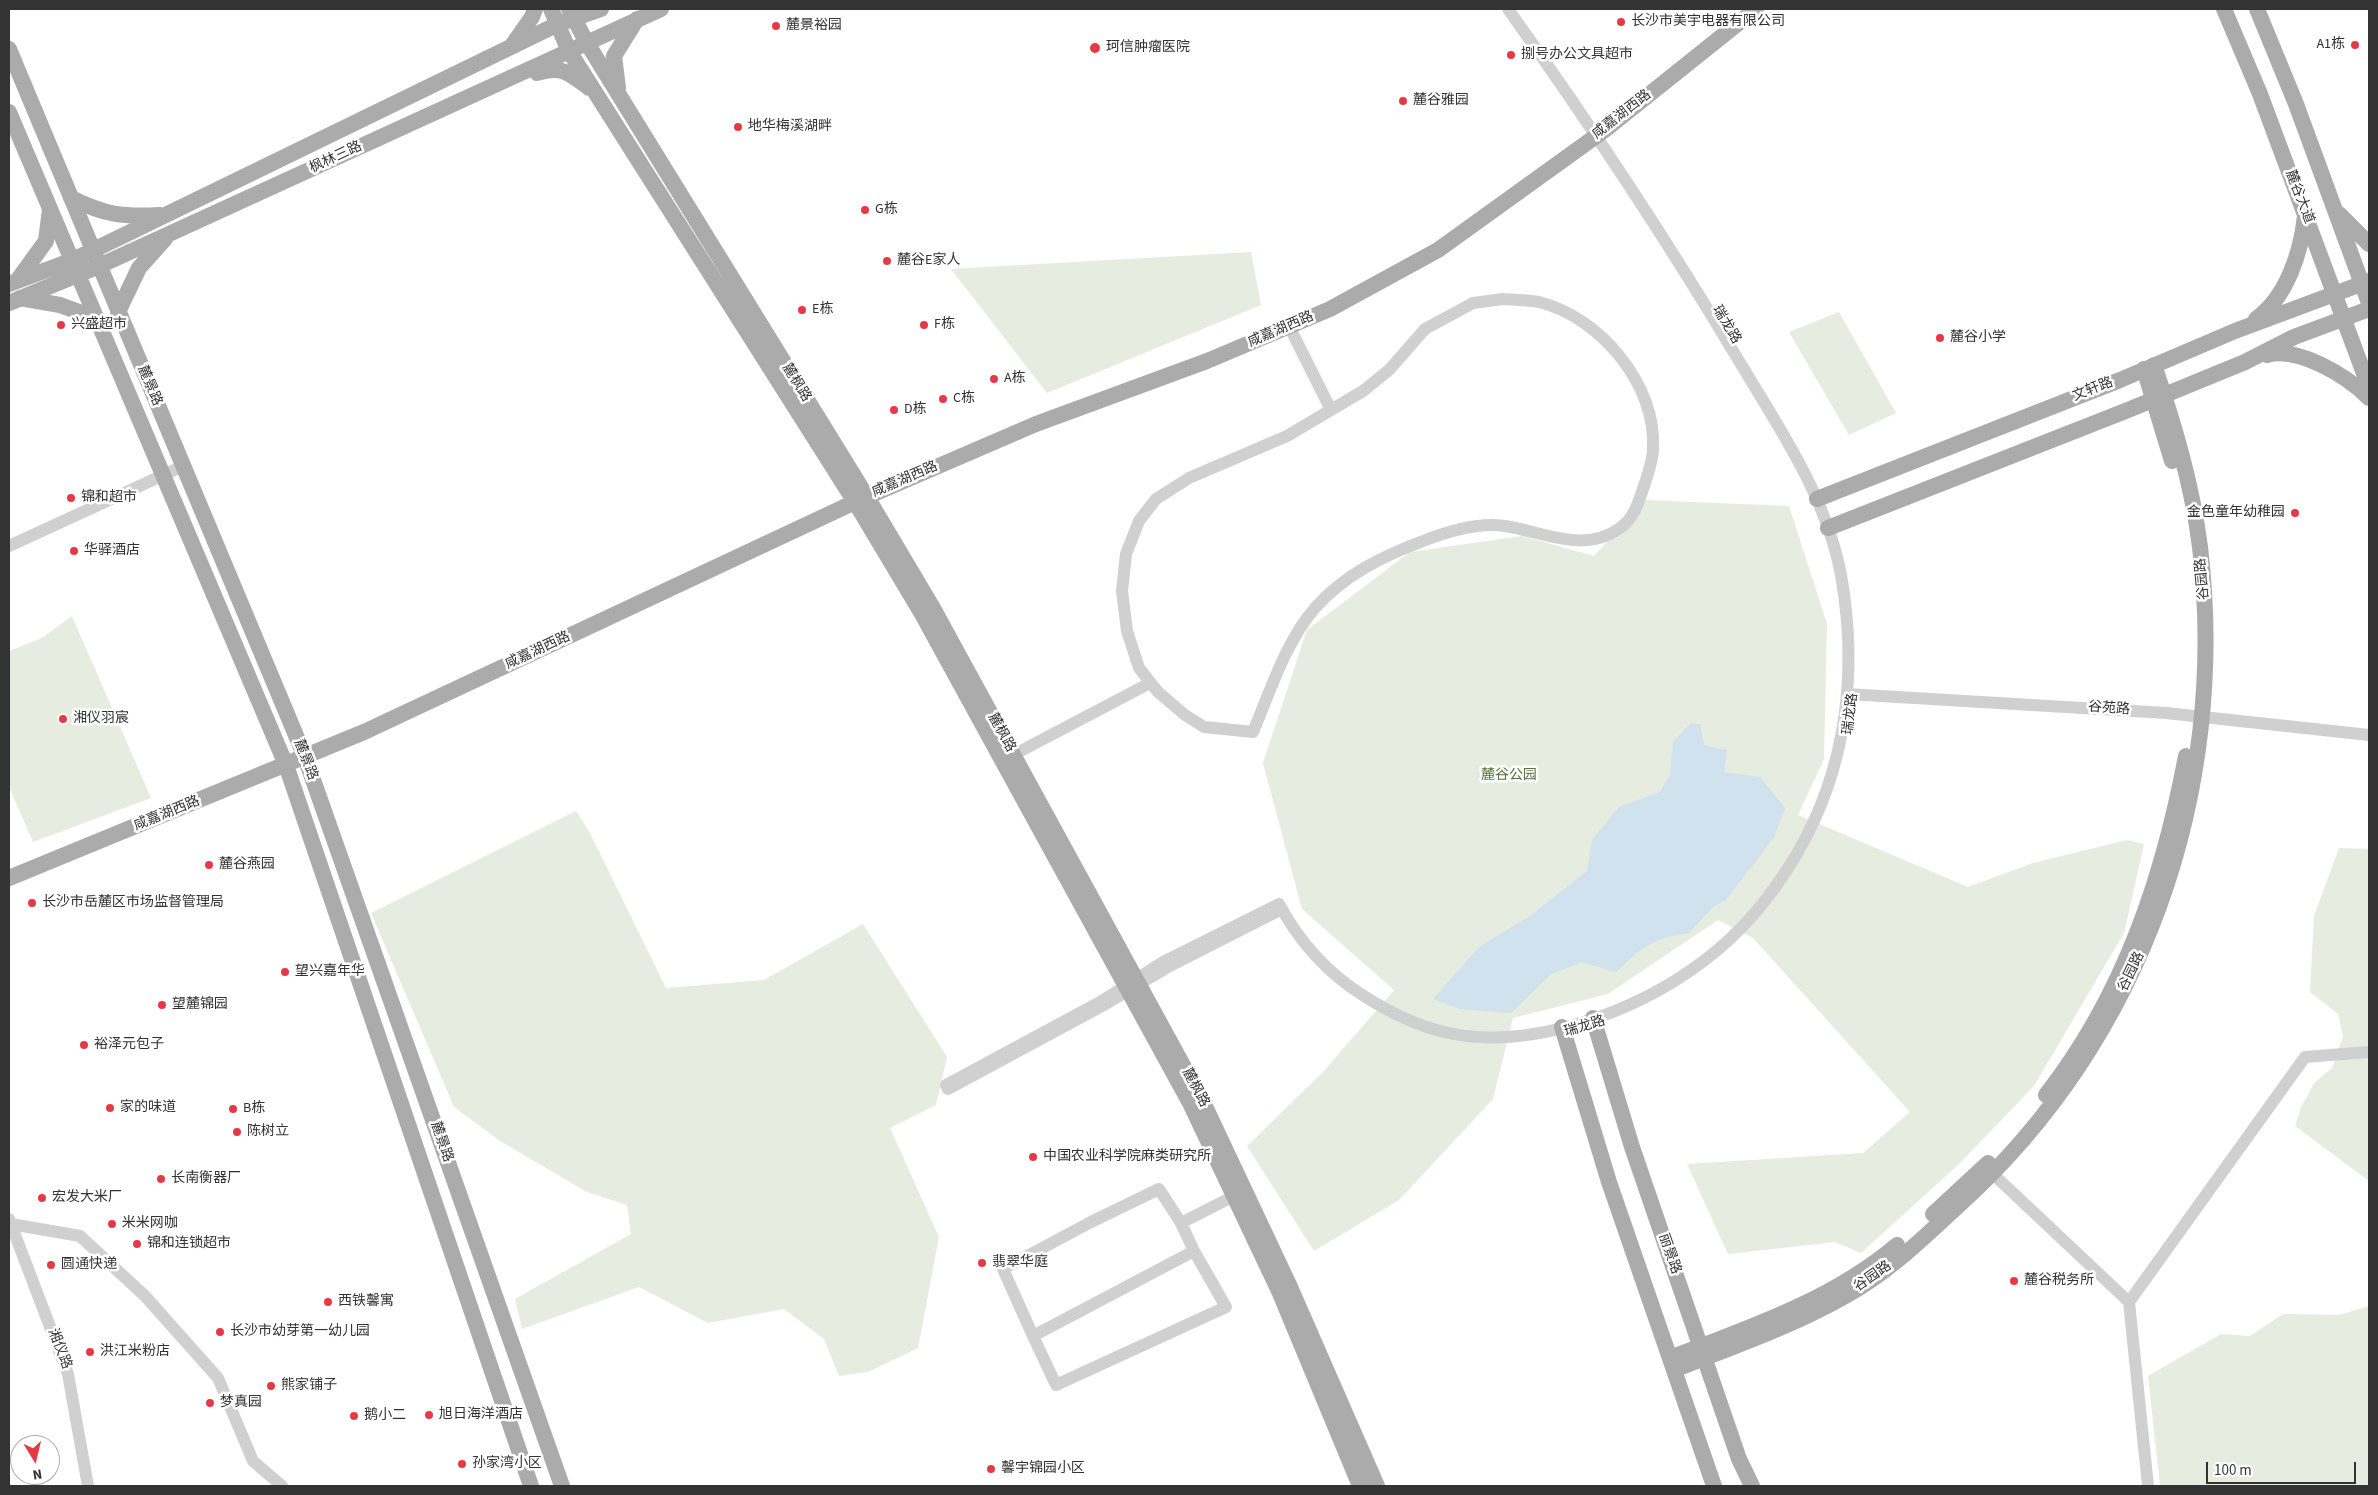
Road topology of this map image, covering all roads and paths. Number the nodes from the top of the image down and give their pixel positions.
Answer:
1 (535, 9) edge
2 (551, 9) edge
3 (601, 9) edge
4 (661, 9) edge
5 (1508, 9) edge
6 (1517, 9) edge
7 (1738, 9) edge
8 (1756, 9) edge
9 (2224, 9) edge
10 (2257, 9) edge
11 (567, 17) edge
12 (637, 19) junction
13 (586, 42) junction
14 (9, 49) edge
15 (508, 50) junction
16 (569, 51) junction
17 (492, 87) junction
18 (596, 94) junction
19 (619, 95) junction
20 (9, 112) edge
21 (1596, 128) junction
22 (70, 198) junction
23 (2332, 205) junction
24 (50, 209) junction
25 (2305, 213) junction
26 (168, 214) junction
27 (168, 235) junction
28 (2369, 244) edge
29 (92, 251) junction
30 (99, 266) junction
31 (76, 268) junction
32 (2366, 282) edge
33 (13, 283) edge
34 (2336, 293) junction
35 (14, 300) edge
36 (2369, 303) edge
37 (2369, 309) edge
38 (118, 312) junction
39 (2345, 318) junction
40 (98, 319) junction
41 (1289, 326) junction
42 (2235, 331) junction
43 (2245, 362) junction
44 (2149, 367) junction
45 (2369, 386) edge
46 (2159, 398) junction
47 (2369, 398) edge
48 (1331, 410) junction
49 (182, 466) junction
50 (165, 479) junction
51 (858, 495) junction
52 (1821, 497) junction
53 (1832, 526) junction
54 (9, 546) edge
55 (9, 555) edge
56 (1150, 683) junction
57 (1851, 691) junction
58 (2198, 713) junction
59 (2369, 728) edge
60 (2369, 735) edge
61 (302, 752) junction
62 (1013, 755) junction
63 (283, 760) junction
64 (9, 866) edge
65 (9, 878) edge
66 (1132, 985) junction
67 (1594, 1022) junction
68 (1563, 1031) junction
69 (2369, 1052) edge
70 (1993, 1174) junction
71 (1234, 1196) junction
72 (10, 1221) edge
73 (1181, 1223) junction
74 (1194, 1251) junction
75 (2129, 1302) junction
76 (1033, 1336) junction
77 (1703, 1352) junction
78 (1672, 1364) junction
79 (88, 1486) edge
80 (282, 1486) edge
81 (531, 1486) edge
82 (562, 1486) edge
83 (1360, 1486) edge
84 (1377, 1486) edge
85 (1714, 1486) edge
86 (1752, 1486) edge
87 (2148, 1486) edge

1 - 15 main road
2 - 11 main road, 麓枫路
3 - 11 main road, 枫林三路
4 - 12 main road, 枫林三路
5 - 21 street, 瑞龙路
6 - 21 street, 瑞龙路
7 - 21 main road, 咸嘉湖西路
8 - 21 main road, 咸嘉湖西路
9 - 25 main road, 麓谷大道
10 - 23 main road, 麓谷大道
11 - 13 main road, 麓枫路
11 - 15 main road, 枫林三路
11 - 16 main road
12 - 13 main road, 枫林三路
12 - 19 main road
13 - 16 main road, 枫林三路
13 - 19 main road, 麓枫路
14 - 22 main road, 麓景路
15 - 26 main road, 枫林三路
16 - 17 main road, 枫林三路
16 - 18 main road
17 - 18 main road
17 - 27 main road, 枫林三路
18 - 51 main road
19 - 51 main road, 麓枫路
20 - 24 main road, 麓景路
21 - 41 main road, 咸嘉湖西路
21 - 51 main road, 咸嘉湖西路
21 - 52 street, 瑞龙路
22 - 26 main road
22 - 29 main road, 麓景路
23 - 28 main road
23 - 32 main road, 麓谷大道
24 - 31 main road, 麓景路
24 - 33 main road
25 - 34 main road, 麓谷大道
25 - 42 main road
26 - 29 main road, 枫林三路
27 - 30 main road, 枫林三路
27 - 38 main road
29 - 30 main road, 麓景路
29 - 31 main road, 枫林三路
30 - 31 main road, 枫林三路
30 - 38 main road, 麓景路
31 - 33 main road, 枫林三路
31 - 35 main road, 枫林三路
31 - 40 main road, 麓景路
32 - 34 main road, 文轩路
32 - 36 main road, 麓谷大道
34 - 39 main road, 麓谷大道
34 - 42 main road, 文轩路
35 - 40 main road
37 - 39 main road
38 - 49 main road, 麓景路
39 - 43 main road
39 - 45 main road, 麓谷大道
40 - 50 main road, 麓景路
41 - 48 street
41 - 51 main road, 咸嘉湖西路
42 - 44 main road, 文轩路
43 - 46 main road
43 - 47 main road
44 - 46 main road, 谷园路
44 - 52 main road, 文轩路
46 - 53 main road
46 - 58 main road, 谷园路
48 - 56 street
48 - 56 street
49 - 50 street
49 - 61 main road, 麓景路
50 - 54 street
50 - 55 street
50 - 63 main road, 麓景路
51 - 61 main road, 咸嘉湖西路
51 - 62 main road, 麓枫路
51 - 66 main road
52 - 53 street, 瑞龙路
53 - 57 street, 瑞龙路
56 - 62 street
57 - 58 street, 谷苑路
57 - 67 street, 瑞龙路
58 - 59 street, 谷苑路
58 - 60 street, 谷苑路
58 - 70 main road, 谷园路
58 - 77 main road, 谷园路
61 - 63 main road, 咸嘉湖西路
61 - 82 main road, 麓景路
62 - 66 main road, 麓枫路
63 - 64 main road, 咸嘉湖西路
63 - 65 main road, 咸嘉湖西路
63 - 81 main road, 麓景路
66 - 66 street
66 - 68 street, 瑞龙路
66 - 71 main road
66 - 84 main road, 麓枫路
67 - 68 street, 瑞龙路
67 - 77 main road, 丽景路
68 - 78 main road
69 - 75 street
70 - 75 street
70 - 77 main road, 谷园路
71 - 73 street
71 - 83 main road
72 - 79 street, 湘仪路
72 - 80 street
73 - 74 street
73 - 76 street
74 - 76 street
74 - 76 street
75 - 87 street
77 - 78 main road, 谷园路
77 - 86 main road, 丽景路
78 - 85 main road

